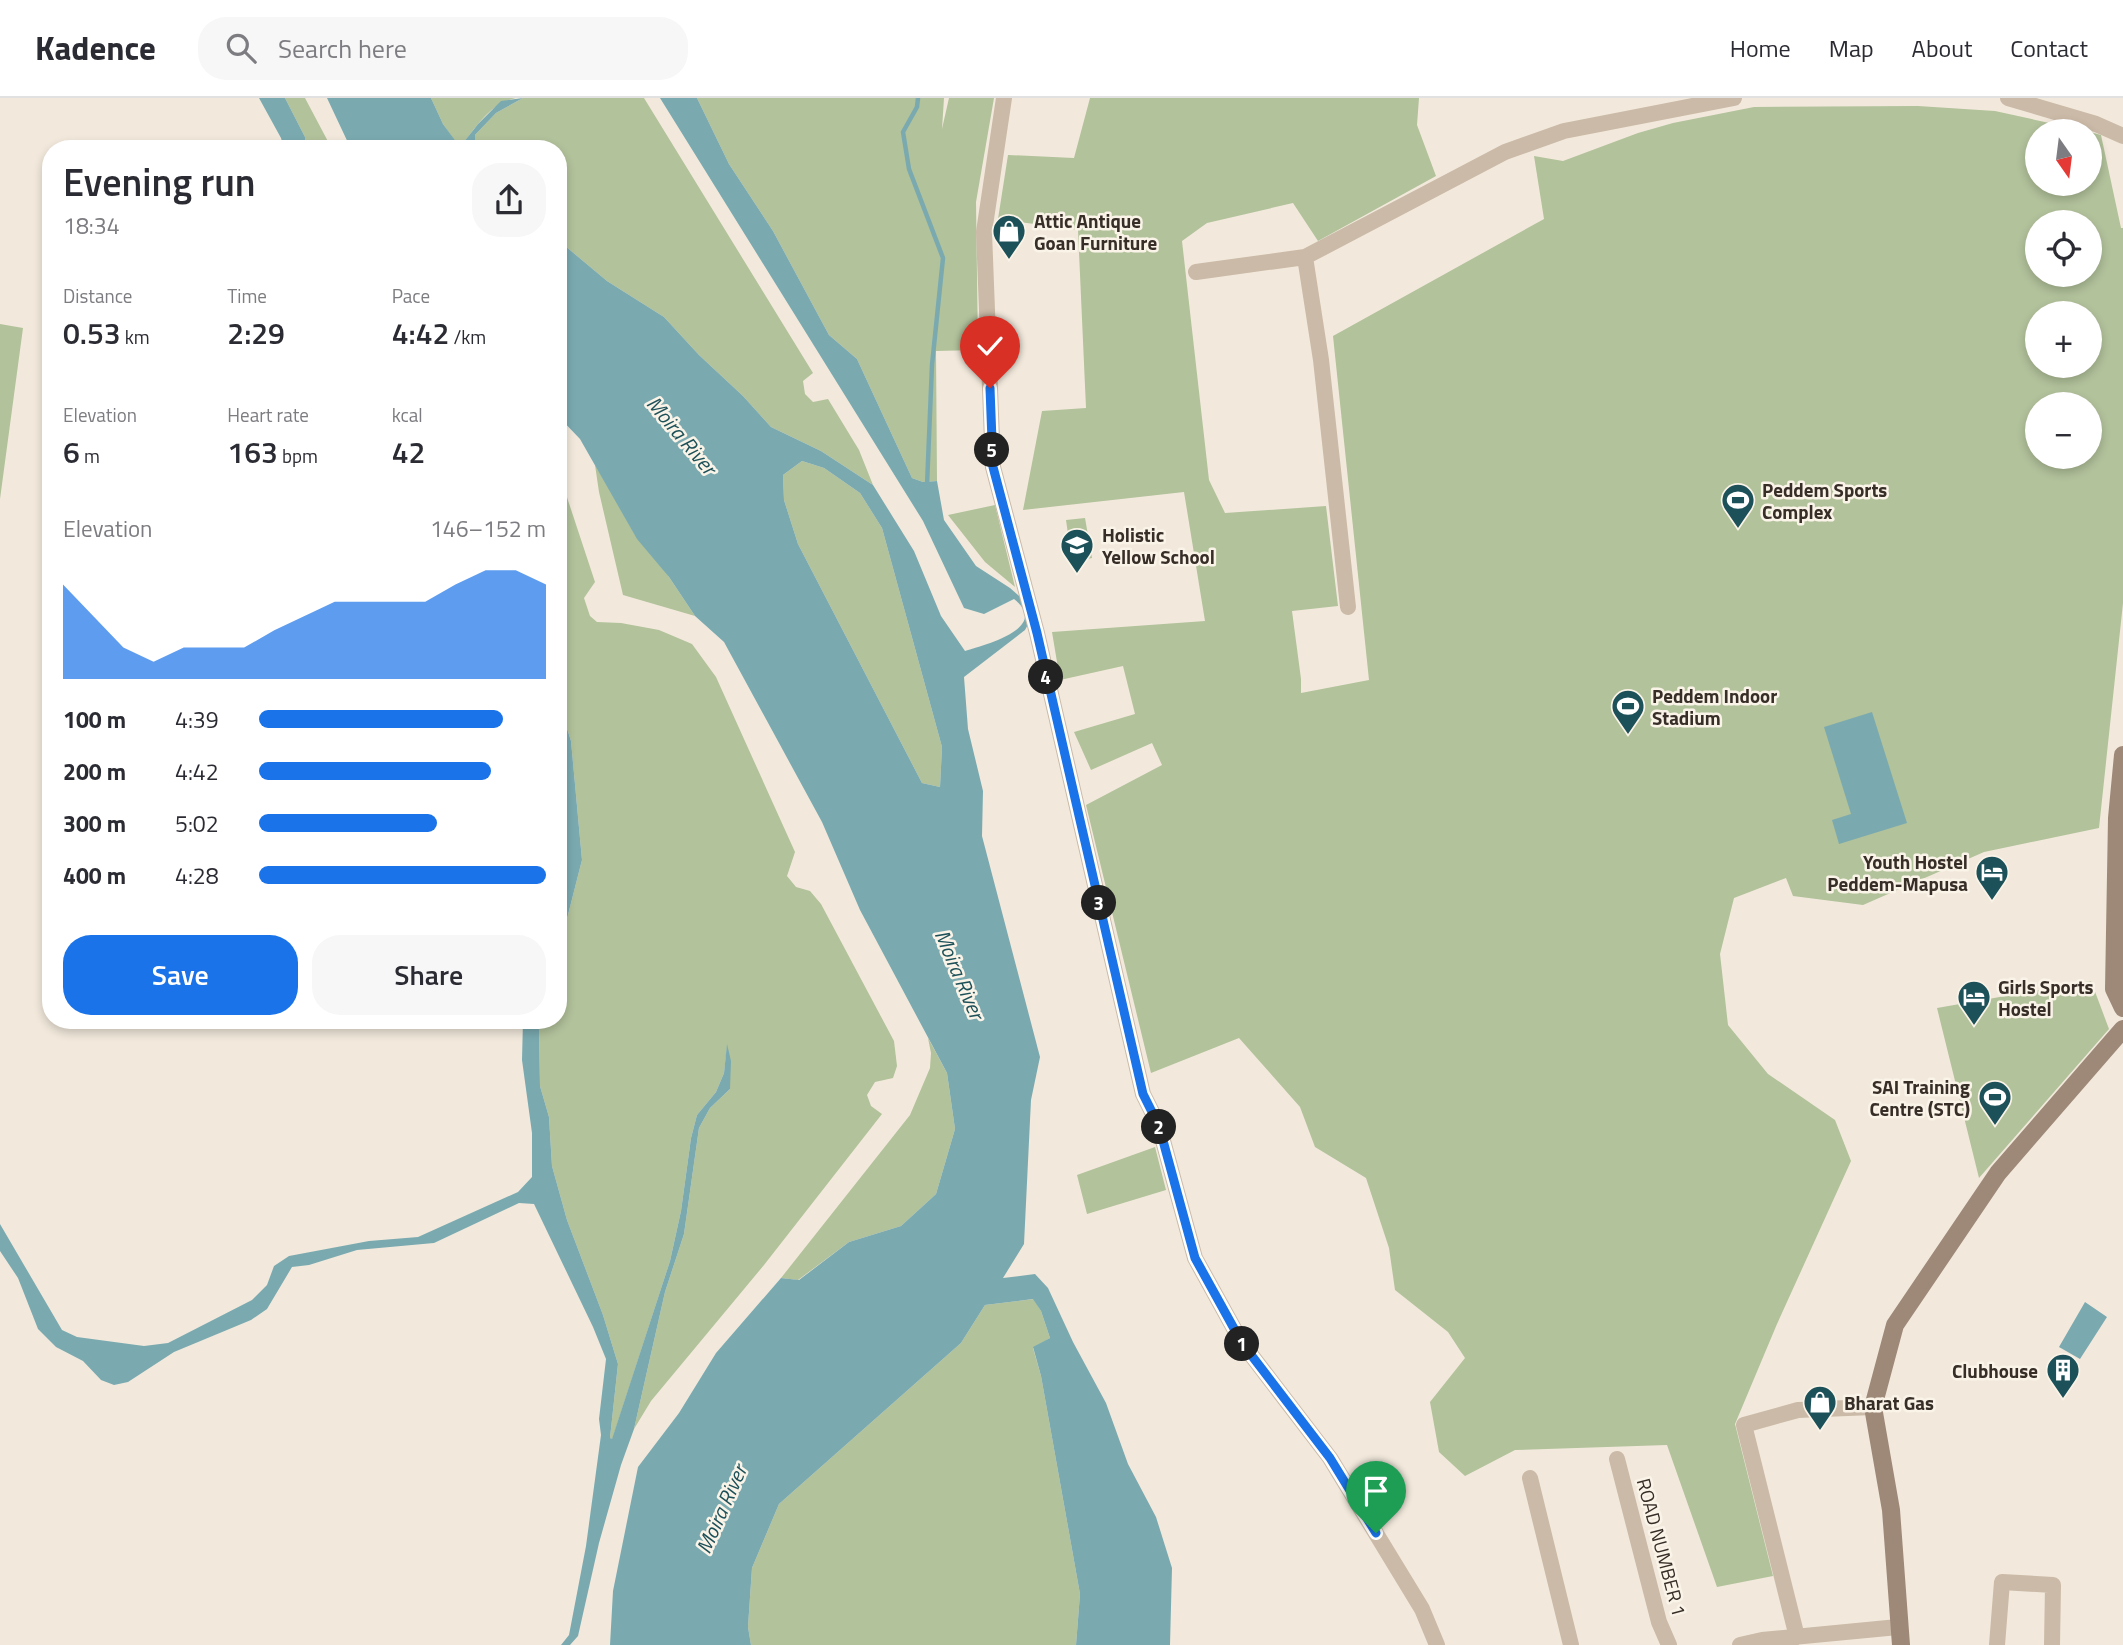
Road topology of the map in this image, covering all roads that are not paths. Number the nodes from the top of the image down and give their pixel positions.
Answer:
1 (1003, 98) edge
2 (1734, 98) edge
3 (2008, 98) edge
4 (2123, 136) edge
5 (1305, 257) junction
6 (1196, 272) dead end
7 (1348, 607) dead end
8 (2123, 755) edge
9 (2120, 818) edge
10 (2123, 1008) edge
11 (2123, 1029) edge
12 (1873, 1407) junction
13 (1617, 1459) dead end
14 (1530, 1478) dead end
15 (1900, 1636) edge
16 (1797, 1637) junction
17 (1762, 1643) edge
18 (1437, 1645) edge
19 (1571, 1645) edge
20 (1669, 1645) edge
21 (1740, 1645) edge
22 (1997, 1645) edge
23 (2052, 1645) edge

1 - 18 street
2 - 5 street
3 - 4 street
5 - 6 street
5 - 7 street
8 - 9 street
9 - 10 street
11 - 12 street
12 - 15 street
12 - 16 street
13 - 20 street, ROAD NUMBER 1
14 - 19 street
15 - 16 street
16 - 17 street
17 - 21 street
22 - 23 street

